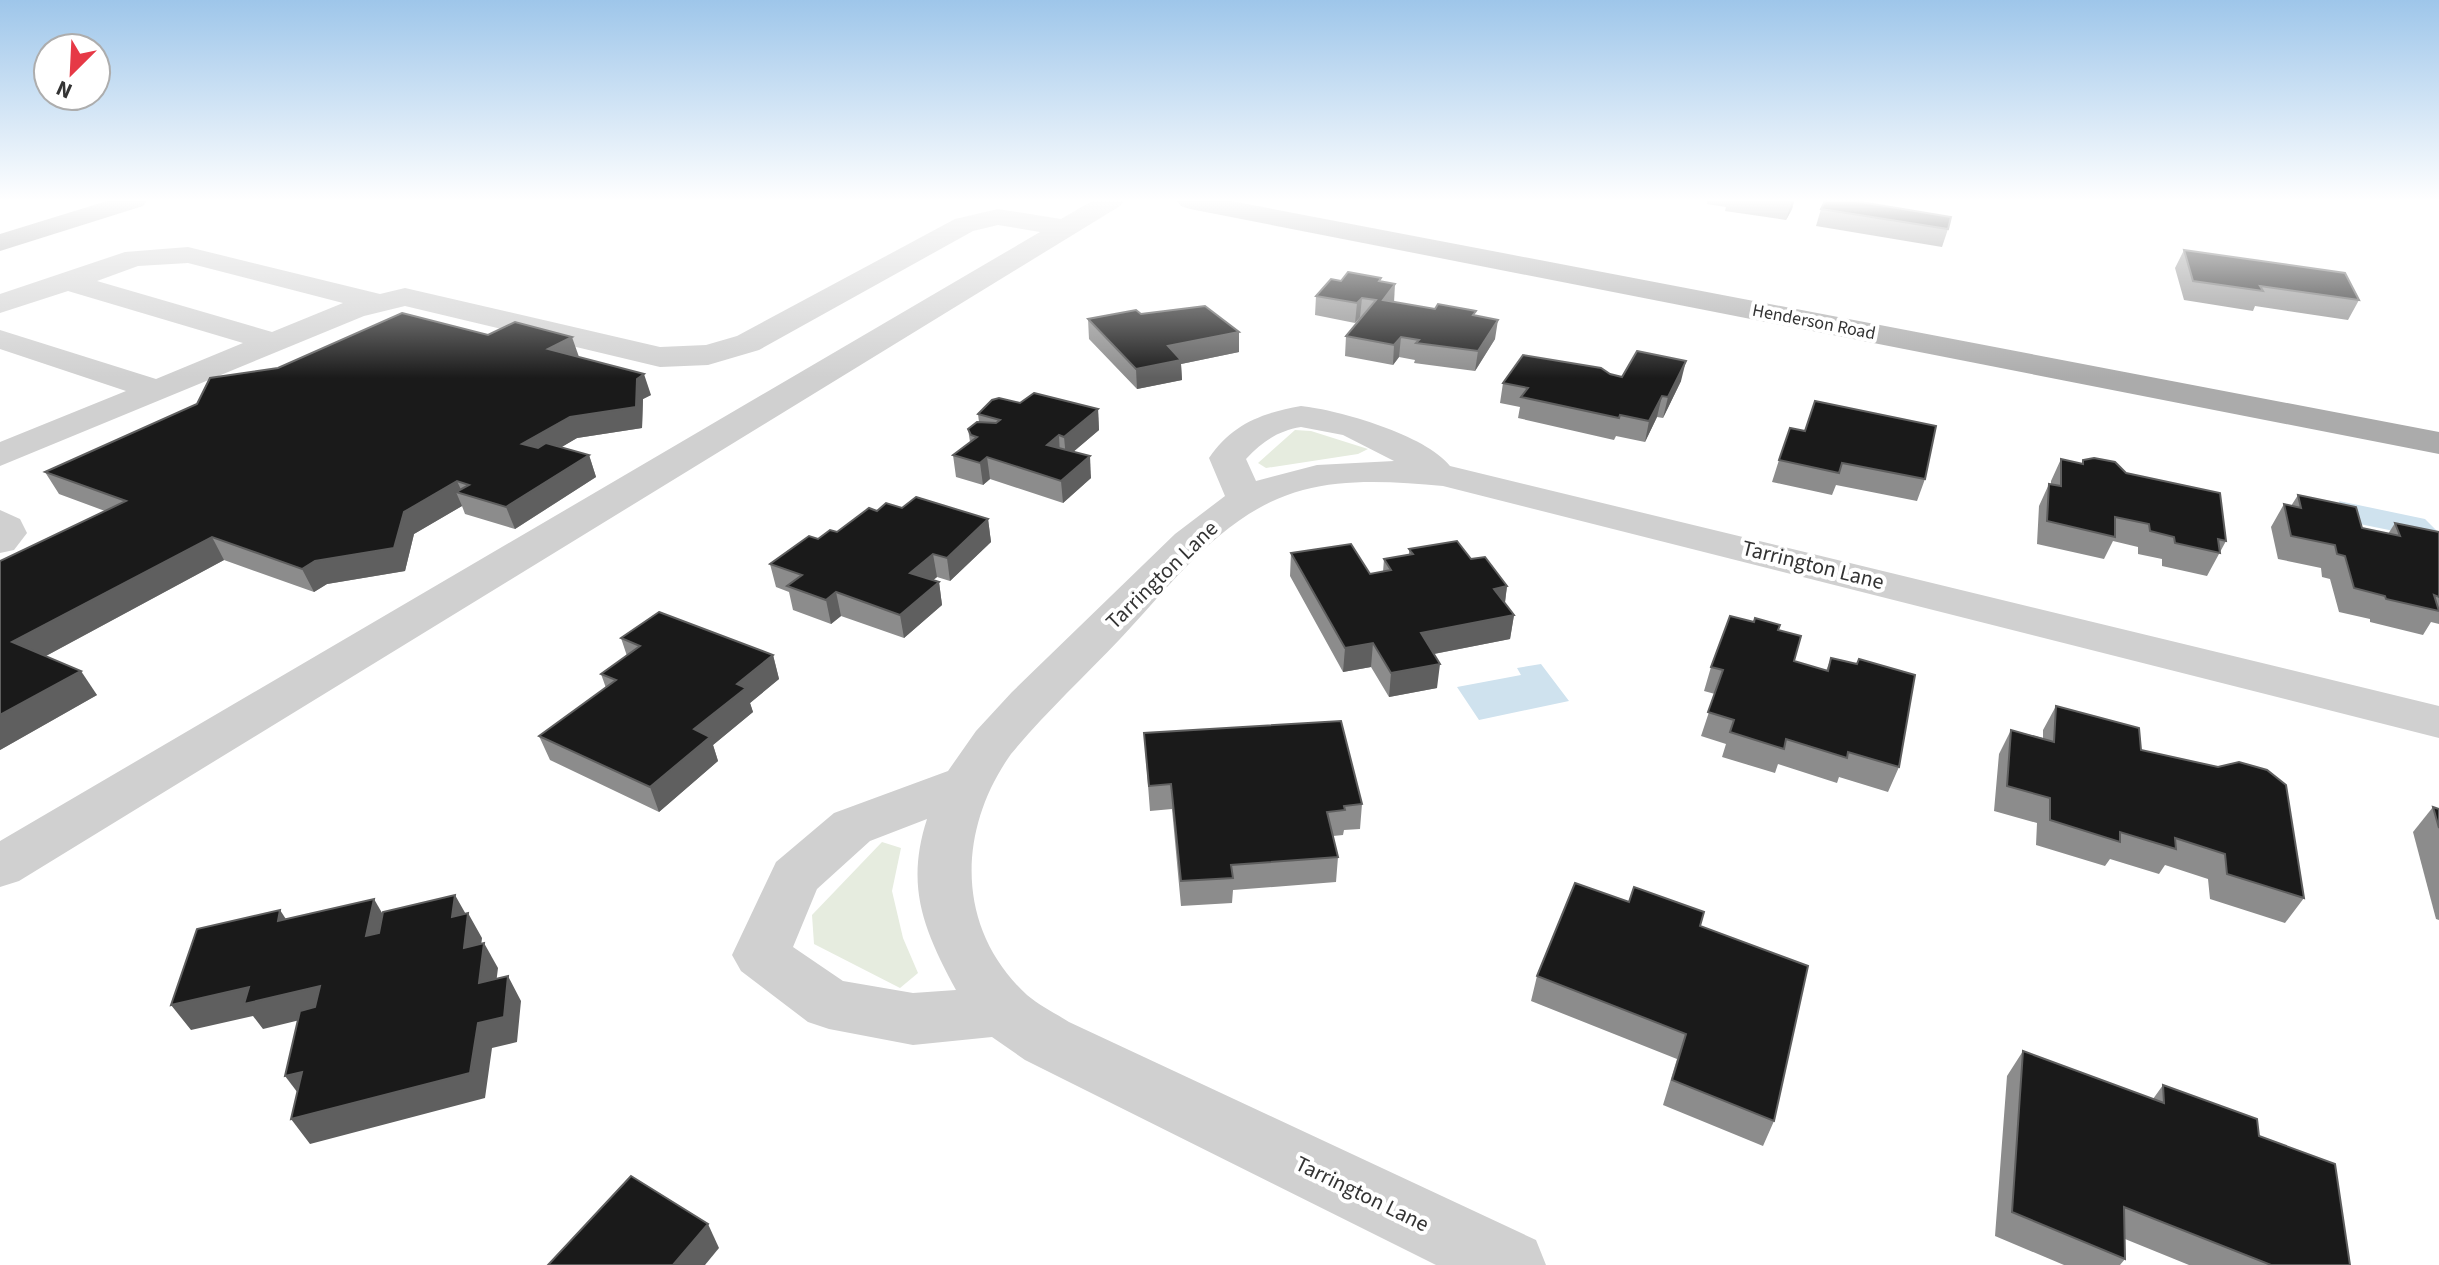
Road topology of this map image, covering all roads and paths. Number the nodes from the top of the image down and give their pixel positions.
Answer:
1 (129, 260) edge
2 (208, 260) edge
3 (900, 260) edge
4 (1012, 260) edge
5 (1495, 260) edge
6 (67, 281) junction
7 (380, 303) junction
8 (0, 304) edge
9 (0, 339) edge
10 (273, 342) junction
11 (157, 390) junction
12 (2439, 443) edge
13 (6, 447) edge
14 (1443, 475) junction
15 (1246, 500) junction
16 (0, 522) edge
17 (0, 541) edge
18 (2439, 722) edge
19 (966, 784) junction
20 (0, 867) edge
21 (1003, 1011) junction
22 (1511, 1265) edge

1 - 6 street
2 - 7 street
3 - 7 street
4 - 20 street
5 - 12 main road, Henderson Road
6 - 8 street
6 - 10 street
7 - 10 street
9 - 11 street
10 - 11 street
11 - 13 street
14 - 15 street, Tarrington Lane
14 - 15 street
14 - 18 street, Tarrington Lane
15 - 19 street, Tarrington Lane
16 - 17 street
19 - 21 street, Tarrington Lane
19 - 21 street
21 - 22 street, Tarrington Lane

